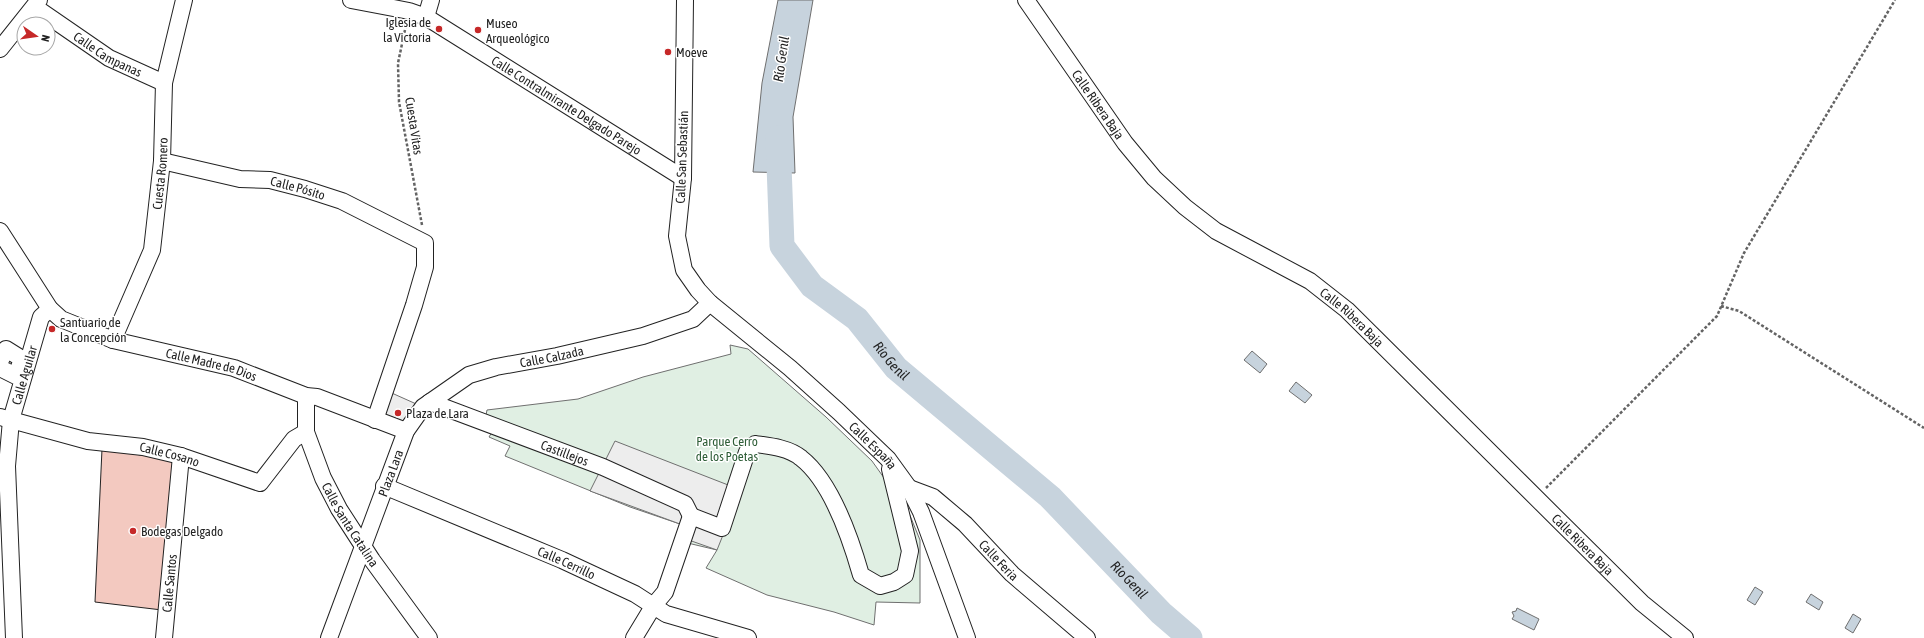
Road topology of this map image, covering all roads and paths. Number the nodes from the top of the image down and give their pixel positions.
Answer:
1 (184, 0) edge
2 (351, 0) edge
3 (431, 0) edge
4 (685, 0) edge
5 (1026, 0) edge
6 (1895, 0) edge
7 (37, 3) edge
8 (408, 11) junction
9 (426, 17) junction
10 (0, 50) edge
11 (164, 83) junction
12 (162, 161) junction
13 (683, 178) junction
14 (0, 231) edge
15 (425, 243) junction
16 (710, 303) junction
17 (1721, 306) junction
18 (50, 309) junction
19 (113, 340) junction
20 (0, 362) edge
21 (0, 368) edge
22 (306, 396) junction
23 (430, 402) junction
24 (5, 419) edge
25 (375, 420) junction
26 (1924, 428) edge
27 (406, 431) junction
28 (306, 432) junction
29 (181, 456) junction
30 (888, 460) junction
31 (384, 486) junction
32 (908, 488) junction
33 (1536, 498) junction
34 (691, 516) junction
35 (363, 545) junction
36 (654, 605) junction
37 (964, 636) edge
38 (14, 638) edge
39 (164, 638) edge
40 (329, 638) edge
41 (430, 638) edge
42 (634, 638) edge
43 (748, 638) edge
44 (1087, 638) edge
45 (1685, 638) edge

1 - 11 street, Cuesta Romero
2 - 8 street, Calle Contralmirante Delgado Parejo
3 - 9 street
4 - 13 street, Calle San Sebastián
5 - 33 street, Calle Ribera Baja
6 - 17 path
7 - 10 street
7 - 11 street, Calle Campanas
8 - 9 street, Calle Contralmirante Delgado Parejo
8 - 15 path, Cuesta Vitas
9 - 13 street, Calle Contralmirante Delgado Parejo
11 - 12 street, Cuesta Romero
12 - 15 street, Calle Pósito
12 - 19 street, Cuesta Romero
13 - 16 street, Calle San Sebastián
14 - 18 street
15 - 25 street
16 - 23 street, Calle Calzada
16 - 30 street, Calle España
17 - 26 path
17 - 33 path
18 - 19 street, Calle Madre de Dios
18 - 24 street, Calle Aguilar
19 - 22 street, Calle Madre de Dios
20 - 21 street
22 - 25 street, Calle Madre de Dios
22 - 28 street, Calle Santa Catalina
23 - 27 street, Calle Calzada
23 - 34 street, Castillejos
24 - 29 street, Calle Cosano
24 - 38 street, Calle Aguilar
25 - 27 street
27 - 31 street, Plaza Lara
28 - 29 street, Calle Cosano
28 - 35 street, Calle Santa Catalina
29 - 39 street, Calle Santos
30 - 32 street, Calle España
30 - 34 street
31 - 35 street, Plaza Lara
31 - 36 street, Calle Cerrillo
32 - 37 street, Calle España
32 - 44 street, Calle Feria
33 - 45 street, Calle Ribera Baja
34 - 36 street
35 - 40 street, Plaza Lara
35 - 41 street, Calle Santa Catalina
36 - 42 street
36 - 43 street, Calle Cerrillo

